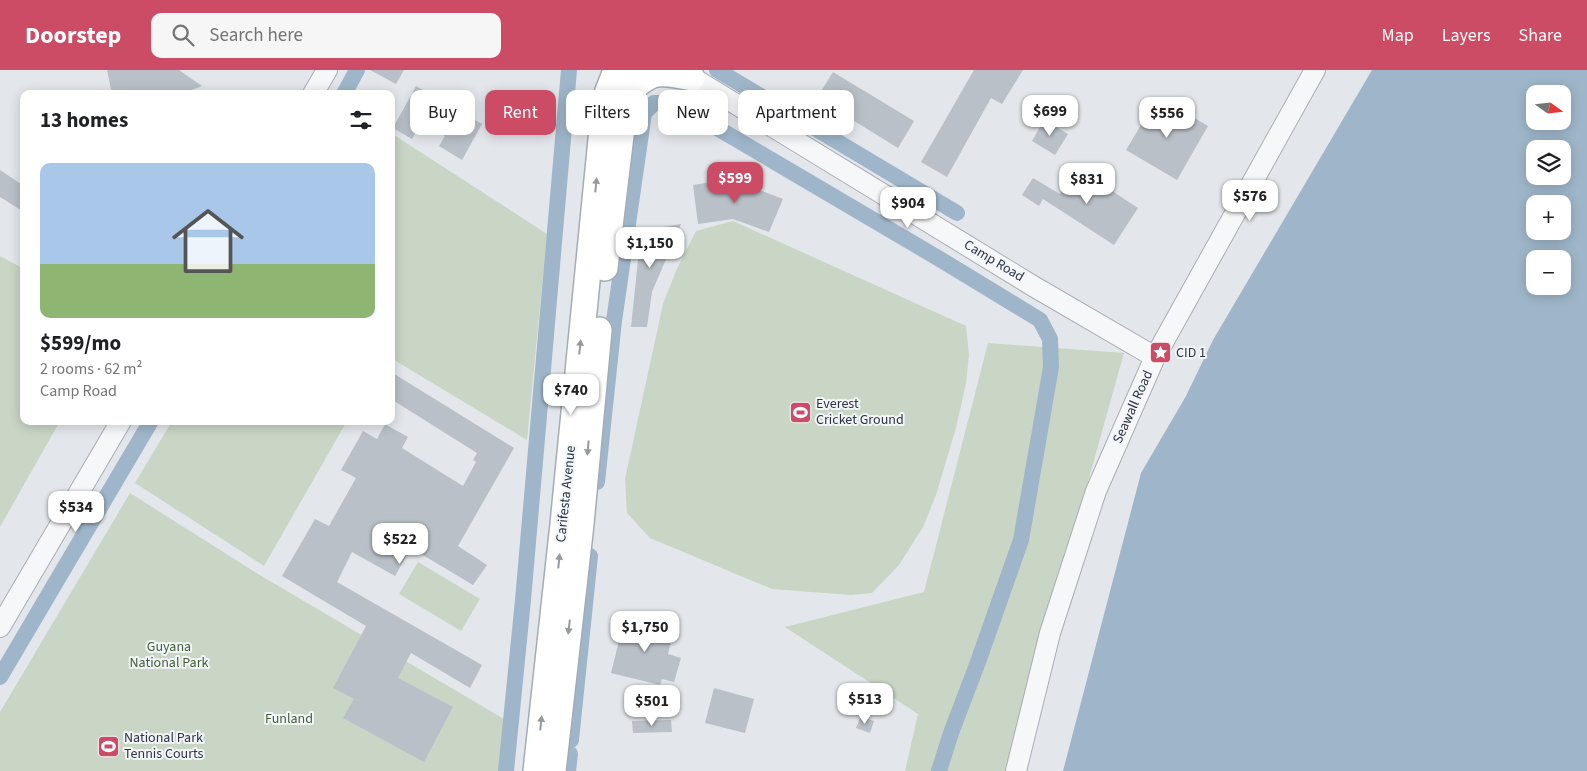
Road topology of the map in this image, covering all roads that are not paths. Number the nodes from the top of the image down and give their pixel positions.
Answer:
1 (327, 70) edge
2 (606, 70) edge
3 (616, 70) edge
4 (633, 70) edge
5 (1315, 70) edge
6 (686, 74) edge
7 (315, 90) edge
8 (614, 90) edge
9 (616, 90) edge
10 (620, 90) edge
11 (625, 90) edge
12 (611, 135) edge
13 (614, 135) edge
14 (1155, 357) junction
15 (120, 425) edge
16 (0, 627) edge
17 (536, 771) edge
18 (553, 771) edge
19 (1016, 771) edge

1 - 7 street
2 - 8 main road
3 - 9 main road, Carifesta Avenue
4 - 10 main road, Carifesta Avenue
5 - 14 street, Seawall Road
6 - 11 main road
6 - 14 street, Camp Road
17 -> 12 main road, Carifesta Avenue
13 -> 18 main road, Carifesta Avenue
14 - 19 street, Seawall Road
15 - 16 street

